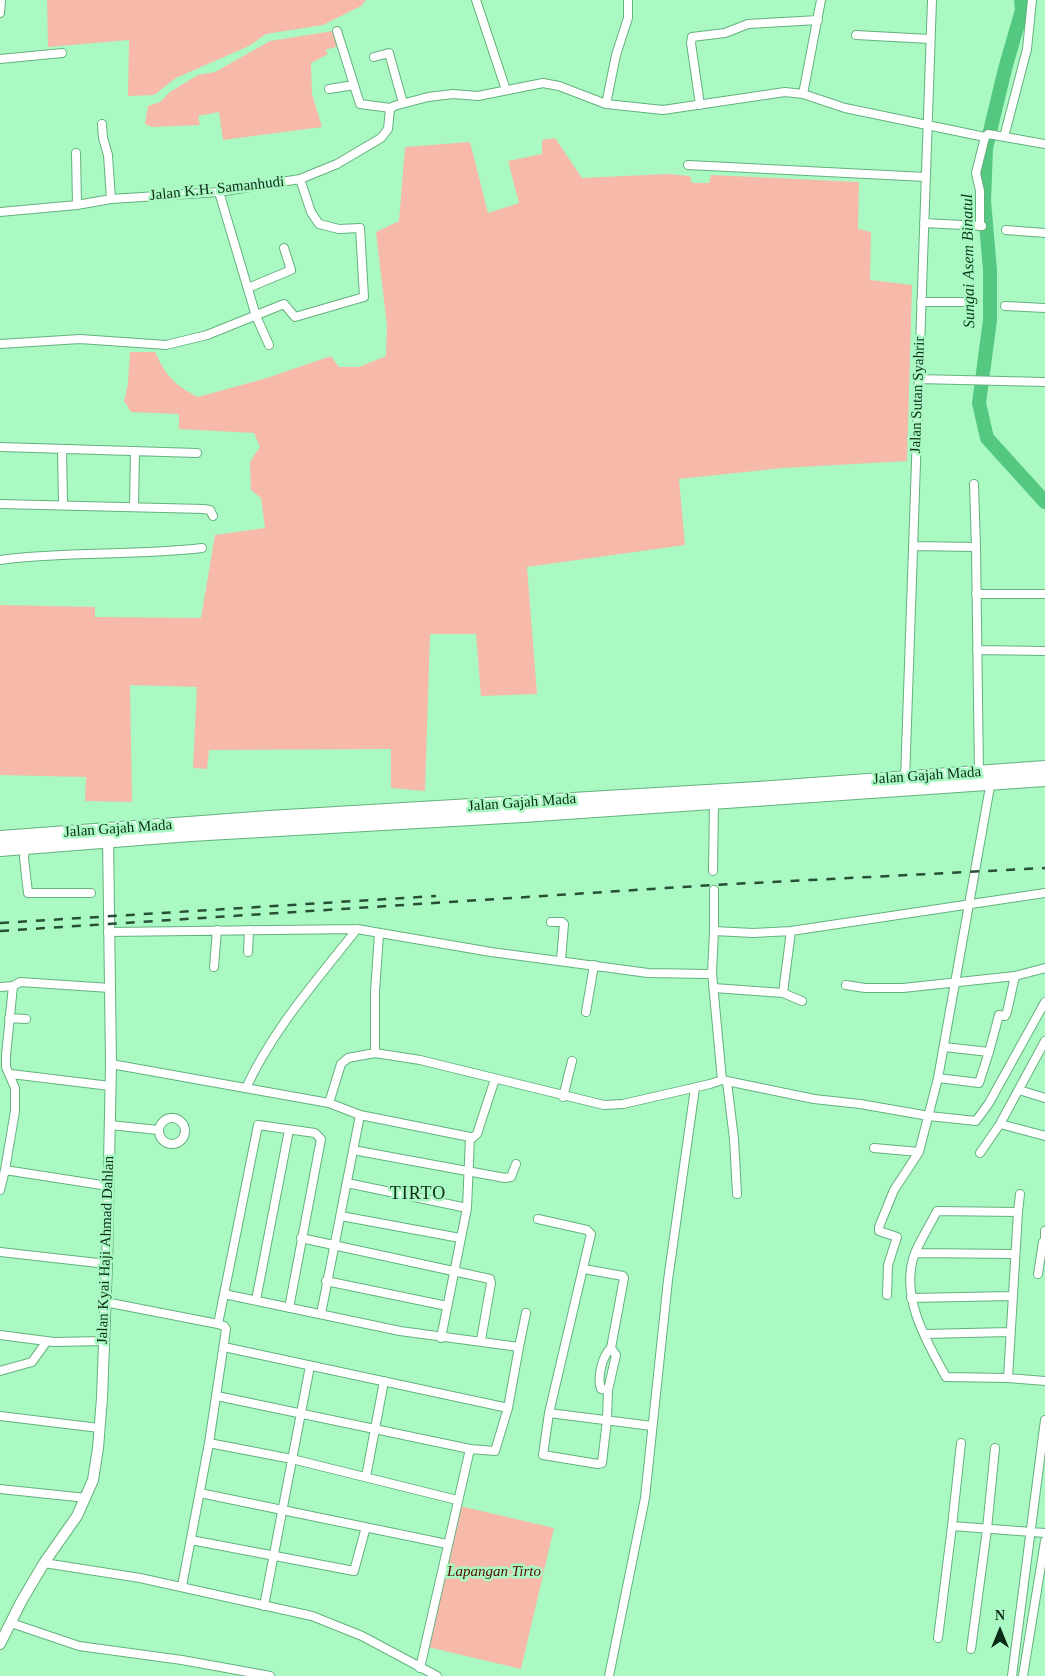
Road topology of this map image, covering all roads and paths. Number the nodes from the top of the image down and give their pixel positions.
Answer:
1 (1, 0) edge
2 (476, 0) edge
3 (628, 0) edge
4 (821, 0) edge
5 (932, 0) edge
6 (1032, 0) edge
7 (0, 13) edge
8 (818, 20) junction
9 (338, 31) dead end
10 (856, 35) dead end
11 (930, 39) junction
12 (62, 53) dead end
13 (374, 57) dead end
14 (0, 59) edge
15 (354, 86) junction
16 (329, 89) dead end
17 (506, 90) junction
18 (803, 94) junction
19 (403, 103) junction
20 (606, 104) junction
21 (700, 105) junction
22 (391, 108) junction
23 (102, 124) dead end
24 (928, 124) junction
25 (986, 135) junction
26 (1003, 137) junction
27 (1045, 144) edge
28 (76, 153) dead end
29 (688, 165) dead end
30 (926, 177) junction
31 (300, 178) junction
32 (219, 192) junction
33 (111, 199) junction
34 (77, 205) junction
35 (0, 212) edge
36 (924, 222) junction
37 (1006, 230) dead end
38 (1045, 233) edge
39 (284, 248) dead end
40 (248, 288) junction
41 (921, 302) junction
42 (967, 302) dead end
43 (1005, 306) dead end
44 (1045, 308) edge
45 (256, 316) junction
46 (0, 344) edge
47 (269, 345) dead end
48 (918, 379) junction
49 (1045, 382) edge
50 (0, 448) edge
51 (62, 450) junction
52 (135, 451) junction
53 (197, 453) dead end
54 (974, 484) dead end
55 (0, 504) edge
56 (62, 504) junction
57 (134, 506) junction
58 (213, 516) dead end
59 (913, 546) junction
60 (976, 547) junction
61 (202, 548) dead end
62 (0, 560) edge
63 (976, 594) junction
64 (1045, 594) edge
65 (976, 650) junction
66 (1045, 651) edge
67 (1045, 768) edge
68 (985, 778) junction
69 (1045, 780) edge
70 (905, 784) junction
71 (714, 802) junction
72 (190, 829) junction
73 (108, 835) junction
74 (0, 838) edge
75 (25, 847) junction
76 (0, 849) edge
77 (713, 871) dead end
78 (714, 890) dead end
79 (1045, 892) edge
80 (91, 893) dead end
81 (970, 903) junction
82 (551, 922) dead end
83 (357, 929) junction
84 (217, 930) junction
85 (249, 930) junction
86 (714, 931) junction
87 (790, 931) junction
88 (108, 932) junction
89 (379, 934) junction
90 (248, 952) dead end
91 (561, 960) junction
92 (594, 965) junction
93 (214, 967) dead end
94 (1045, 968) edge
95 (712, 973) junction
96 (1015, 976) junction
97 (846, 984) dead end
98 (957, 984) junction
99 (13, 986) junction
100 (0, 987) edge
101 (110, 988) junction
102 (714, 988) junction
103 (783, 993) junction
104 (802, 1001) dead end
105 (1045, 1002) edge
106 (586, 1012) dead end
107 (9, 1018) junction
108 (26, 1019) dead end
109 (1045, 1041) edge
110 (944, 1047) junction
111 (989, 1052) junction
112 (374, 1053) junction
113 (572, 1061) dead end
114 (111, 1064) junction
115 (11, 1074) junction
116 (938, 1078) junction
117 (495, 1079) junction
118 (724, 1081) junction
119 (110, 1086) junction
120 (246, 1088) junction
121 (695, 1088) junction
122 (1019, 1090) junction
123 (563, 1096) junction
124 (1045, 1098) edge
125 (329, 1103) junction
126 (360, 1115) junction
127 (928, 1116) junction
128 (1000, 1124) junction
129 (110, 1125) junction
130 (158, 1130) dead end
131 (289, 1130) junction
132 (1045, 1136) edge
133 (471, 1139) junction
134 (874, 1148) dead end
135 (353, 1150) junction
136 (919, 1152) junction
137 (980, 1153) dead end
138 (3, 1154) edge
139 (516, 1164) dead end
140 (5, 1170) junction
141 (467, 1171) junction
142 (347, 1183) junction
143 (108, 1186) junction
144 (0, 1190) edge
145 (737, 1194) dead end
146 (1020, 1194) dead end
147 (467, 1208) junction
148 (1018, 1212) junction
149 (341, 1216) junction
150 (538, 1219) dead end
151 (1045, 1231) edge
152 (301, 1238) junction
153 (460, 1238) junction
154 (1044, 1242) edge
155 (334, 1246) junction
156 (0, 1252) edge
157 (915, 1253) junction
158 (1014, 1254) junction
159 (107, 1264) junction
160 (584, 1269) junction
161 (453, 1273) junction
162 (1038, 1274) dead end
163 (326, 1281) junction
164 (224, 1294) junction
165 (887, 1295) dead end
166 (1012, 1296) junction
167 (911, 1298) junction
168 (256, 1300) junction
169 (105, 1302) junction
170 (447, 1306) junction
171 (289, 1308) junction
172 (526, 1312) dead end
173 (320, 1314) junction
174 (218, 1324) junction
175 (1009, 1332) junction
176 (925, 1334) junction
177 (0, 1335) edge
178 (441, 1338) junction
179 (481, 1340) junction
180 (47, 1341) junction
181 (103, 1341) junction
182 (224, 1347) junction
183 (519, 1347) junction
184 (310, 1366) junction
185 (0, 1371) edge
186 (1008, 1378) junction
187 (384, 1381) junction
188 (1045, 1381) edge
189 (217, 1396) junction
190 (508, 1408) junction
191 (549, 1413) junction
192 (301, 1414) junction
193 (0, 1416) edge
194 (607, 1420) junction
195 (1045, 1420) edge
196 (652, 1426) junction
197 (100, 1428) junction
198 (374, 1429) junction
199 (209, 1443) junction
200 (961, 1443) dead end
201 (995, 1448) dead end
202 (470, 1450) junction
203 (292, 1459) junction
204 (366, 1477) junction
205 (0, 1489) edge
206 (200, 1493) junction
207 (86, 1498) junction
208 (457, 1500) junction
209 (283, 1509) junction
210 (952, 1526) junction
211 (366, 1527) junction
212 (987, 1529) junction
213 (1030, 1532) junction
214 (1045, 1533) edge
215 (191, 1540) junction
216 (1045, 1541) edge
217 (447, 1544) junction
218 (274, 1556) junction
219 (44, 1563) junction
220 (182, 1586) junction
221 (264, 1606) junction
222 (11, 1623) junction
223 (938, 1638) dead end
224 (0, 1644) edge
225 (971, 1649) dead end
226 (420, 1668) junction
227 (270, 1676) edge
228 (437, 1676) edge
229 (608, 1676) edge
230 (1012, 1676) edge
231 (1023, 1676) edge

1 - 7 street
2 - 17 street
3 - 20 street
4 - 8 street
5 - 11 street, Jalan Sutan Syahrir
6 - 26 street
8 - 18 street
8 - 21 street
9 - 15 street
10 - 11 street
11 - 24 street, Jalan Sutan Syahrir
12 - 14 street
13 - 19 street
15 - 16 street
15 - 22 street
17 - 19 street
17 - 20 street
18 - 21 street
18 - 24 street
19 - 22 street
20 - 21 street
22 - 31 street, Jalan K.H. Samanhudi
23 - 33 street
24 - 25 street
24 - 30 street, Jalan Sutan Syahrir
25 - 26 street
25 - 36 street
26 - 27 street
28 - 34 street
29 - 30 street
30 - 36 street, Jalan Sutan Syahrir
31 - 32 street, Jalan K.H. Samanhudi
31 - 45 street
32 - 33 street, Jalan K.H. Samanhudi
32 - 40 street
33 - 34 street, Jalan K.H. Samanhudi
34 - 35 street, Jalan K.H. Samanhudi
36 - 41 street, Jalan Sutan Syahrir
37 - 38 street
39 - 40 street
40 - 45 street
41 - 42 street
41 - 48 street, Jalan Sutan Syahrir
43 - 44 street
45 - 46 street
45 - 47 street
48 - 49 street
48 - 59 street, Jalan Sutan Syahrir
50 - 51 street
51 - 52 street
51 - 56 street
52 - 53 street
52 - 57 street
54 - 60 street
55 - 56 street
56 - 57 street
57 - 58 street
59 - 60 street
59 - 70 street, Jalan Sutan Syahrir
60 - 63 street
61 - 62 street
63 - 64 street
63 - 65 street
65 - 66 street
65 - 68 street
67 - 68 highway, Jalan Gajah Mada
68 - 69 highway, Jalan Gajah Mada
68 - 70 highway, Jalan Gajah Mada
68 - 81 street
70 - 71 highway, Jalan Gajah Mada
70 - 72 highway, Jalan Gajah Mada
71 - 72 highway, Jalan Gajah Mada
71 - 77 street
72 - 73 highway, Jalan Gajah Mada
73 - 74 highway, Jalan Gajah Mada
73 - 75 highway, Jalan Gajah Mada
73 - 88 street, Jalan Kyai Haji Ahmad Dahlan
75 - 76 highway, Jalan Gajah Mada
75 - 80 street
78 - 86 street
79 - 81 street
81 - 87 street
81 - 98 street
82 - 91 street
83 - 85 street
83 - 89 street
83 - 120 street
84 - 85 street
84 - 88 street
84 - 93 street
85 - 90 street
86 - 87 street
86 - 95 street
87 - 103 street
88 - 101 street, Jalan Kyai Haji Ahmad Dahlan
89 - 91 street
89 - 112 street
91 - 92 street
92 - 95 street
92 - 106 street
94 - 96 street
95 - 102 street
96 - 98 street
96 - 111 street
97 - 98 street
98 - 110 street
99 - 100 street
99 - 101 street
99 - 107 street
101 - 114 street, Jalan Kyai Haji Ahmad Dahlan
102 - 103 street
102 - 118 street
103 - 104 street
105 - 127 street
107 - 108 street
107 - 115 street
109 - 122 street
110 - 111 street
110 - 116 street
111 - 116 street
112 - 117 street
112 - 125 street
113 - 123 street
114 - 119 street, Jalan Kyai Haji Ahmad Dahlan
114 - 120 street
115 - 119 street
115 - 138 street
116 - 127 street
117 - 123 street
117 - 133 street
118 - 121 street
118 - 127 street
118 - 145 street
119 - 129 street, Jalan Kyai Haji Ahmad Dahlan
120 - 125 street
121 - 123 street
121 - 196 street
122 - 124 street
122 - 128 street
125 - 126 street
126 - 133 street
126 - 135 street
127 - 136 street
128 - 132 street
128 - 137 street
129 - 130 street
129 - 143 street, Jalan Kyai Haji Ahmad Dahlan
131 - 152 street
131 - 164 street
131 - 168 street
133 - 141 street
134 - 136 street
135 - 141 street
135 - 142 street
136 - 165 street
138 - 140 street
139 - 141 street
140 - 143 street
140 - 144 street
141 - 147 street
142 - 147 street
142 - 149 street
143 - 159 street, Jalan Kyai Haji Ahmad Dahlan
146 - 148 street
147 - 153 street
148 - 157 street
148 - 158 street
149 - 153 street
149 - 155 street
150 - 160 street
151 - 154 street
152 - 155 street
152 - 171 street
153 - 161 street
154 - 162 street
155 - 161 street
155 - 163 street
156 - 159 street
157 - 158 street
157 - 167 street
158 - 166 street
159 - 169 street, Jalan Kyai Haji Ahmad Dahlan
160 - 191 street
160 - 194 street
161 - 170 street
161 - 179 street
163 - 170 street
163 - 173 street
164 - 168 street
164 - 174 street
166 - 167 street
166 - 175 street
167 - 176 street
168 - 171 street
169 - 174 street
169 - 181 street, Jalan Kyai Haji Ahmad Dahlan
170 - 178 street
171 - 173 street
172 - 183 street
173 - 178 street
174 - 182 street
175 - 176 street
175 - 186 street
176 - 186 street
177 - 180 street
178 - 179 street
179 - 183 street
180 - 181 street
180 - 185 street
181 - 197 street, Jalan Kyai Haji Ahmad Dahlan
182 - 184 street
182 - 189 street
183 - 190 street
184 - 187 street
184 - 192 street
186 - 188 street
187 - 190 street
187 - 198 street
189 - 192 street
189 - 199 street
190 - 202 street
191 - 194 street
191 - 194 street
192 - 198 street
192 - 203 street
193 - 197 street
194 - 196 street
195 - 213 street
196 - 229 street
197 - 207 street, Jalan Kyai Haji Ahmad Dahlan
198 - 202 street
198 - 204 street
199 - 203 street
199 - 206 street
200 - 210 street
201 - 212 street
202 - 208 street
203 - 204 street
203 - 209 street
204 - 208 street
205 - 207 street
206 - 209 street
206 - 215 street
207 - 219 street, Jalan Kyai Haji Ahmad Dahlan
208 - 217 street
209 - 211 street
209 - 218 street
210 - 212 street
210 - 223 street
211 - 217 street
211 - 218 street
212 - 213 street
212 - 225 street
213 - 214 street
213 - 230 street
215 - 218 street
215 - 220 street
216 - 231 street
217 - 226 street
218 - 221 street
219 - 220 street
219 - 222 street, Jalan Kyai Haji Ahmad Dahlan
220 - 221 street
221 - 226 street
222 - 224 street, Jalan Kyai Haji Ahmad Dahlan
222 - 227 street
226 - 228 street

